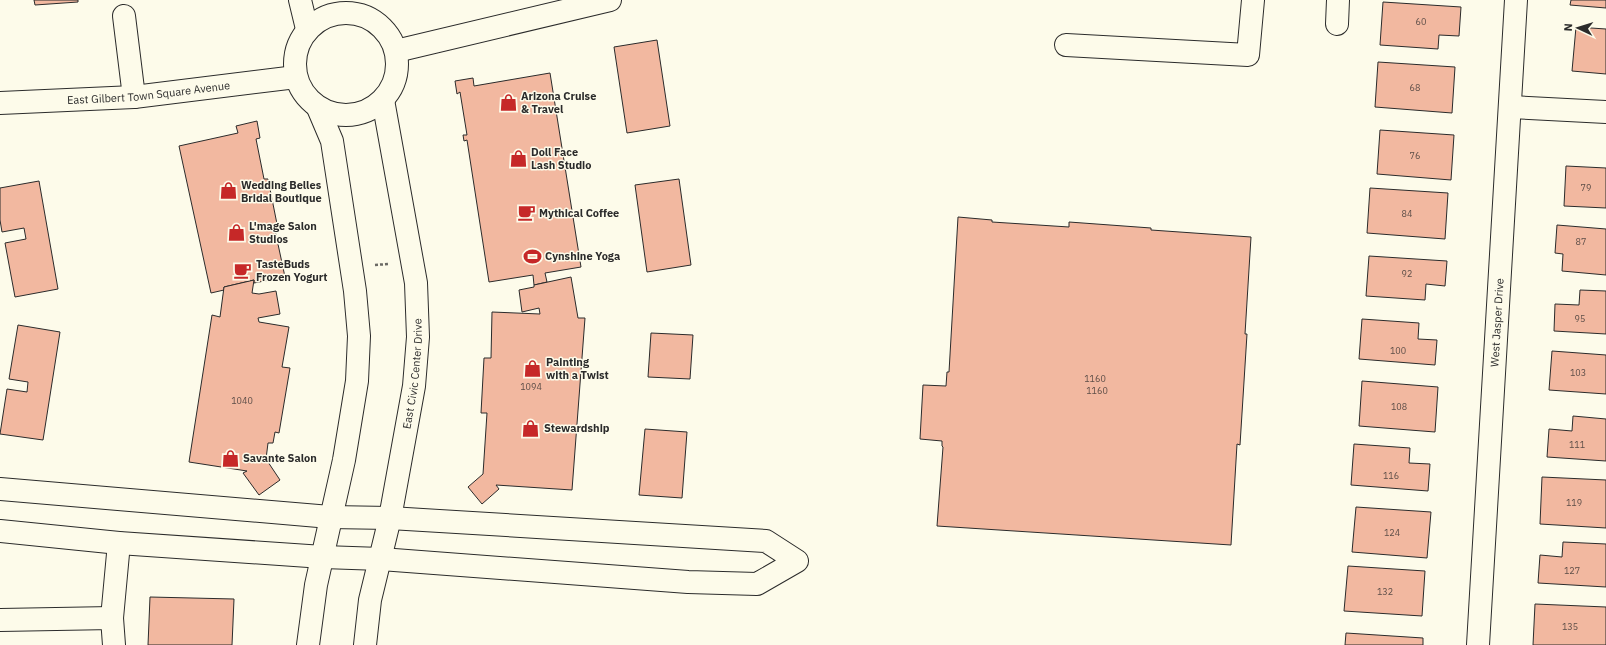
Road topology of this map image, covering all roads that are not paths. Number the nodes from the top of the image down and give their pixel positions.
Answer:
1 (300, 0) edge
2 (610, 0) edge
3 (1253, 0) edge
4 (1338, 0) edge
5 (1516, 0) edge
6 (355, 7) edge
7 (124, 16) dead end
8 (1337, 24) dead end
9 (307, 29) junction
10 (1066, 45) dead end
11 (396, 51) junction
12 (296, 77) junction
13 (134, 98) junction
14 (383, 100) junction
15 (0, 103) edge
16 (1510, 107) junction
17 (318, 108) junction
18 (1606, 112) edge
19 (0, 489) edge
20 (330, 517) junction
21 (390, 518) junction
22 (0, 531) edge
23 (119, 543) junction
24 (323, 557) junction
25 (381, 559) junction
26 (112, 618) junction
27 (0, 620) edge
28 (114, 645) edge
29 (308, 645) edge
30 (365, 645) edge
31 (1478, 645) edge

1 - 9 street
2 - 11 street
3 - 10 street
4 - 8 street
5 - 16 street, West Jasper Drive
6 - 9 street
6 - 11 street
7 - 13 street
9 - 12 street
11 - 14 street
12 - 13 street, East Gilbert Town Square Avenue
12 - 17 street
13 - 15 street, East Gilbert Town Square Avenue
14 - 17 street
14 - 21 street, East Civic Center Drive
16 - 18 street
16 - 31 street, West Jasper Drive
17 - 20 street
19 - 20 street
20 - 21 street
20 - 24 street
21 - 25 street, East Civic Center Drive
21 - 25 street
22 - 23 street
23 - 24 street
23 - 26 street
24 - 25 street
24 - 29 street
25 - 30 street, East Civic Center Drive
26 - 27 street
26 - 28 street

